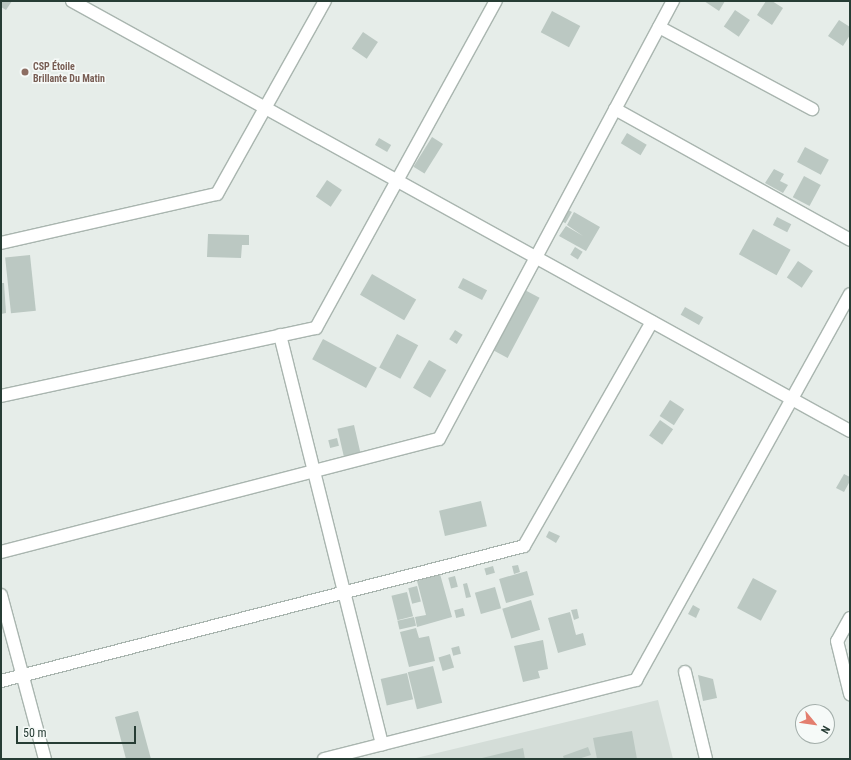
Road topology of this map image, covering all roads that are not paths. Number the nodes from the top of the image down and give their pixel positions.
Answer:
1 (72, 1) edge
2 (325, 1) edge
3 (496, 1) edge
4 (673, 1) edge
5 (659, 27) junction
6 (265, 108) junction
7 (615, 109) junction
8 (812, 109) dead end
9 (397, 181) junction
10 (850, 240) edge
11 (1, 243) edge
12 (536, 257) junction
13 (850, 294) edge
14 (652, 322) junction
15 (280, 335) junction
16 (1, 396) edge
17 (792, 399) junction
18 (850, 432) edge
19 (314, 471) junction
20 (1, 552) edge
21 (344, 592) junction
22 (1, 595) edge
23 (850, 618) edge
24 (685, 672) dead end
25 (22, 676) junction
26 (1, 681) edge
27 (850, 694) edge
28 (382, 744) junction
29 (45, 759) edge
30 (324, 759) edge
31 (706, 759) edge

1 - 6 street
2 - 6 street
3 - 9 street
4 - 5 street
5 - 7 street
5 - 8 street
6 - 9 street
6 - 11 street
7 - 10 street
7 - 12 street
9 - 12 street
9 - 15 street
12 - 14 street
12 - 19 street
13 - 17 street
14 - 17 street
14 - 21 street
15 - 16 street
15 - 19 street
17 - 18 street
17 - 28 street
19 - 20 street
19 - 21 street
21 - 25 street
21 - 28 street
22 - 25 street
23 - 27 street
24 - 31 street
25 - 26 street
25 - 29 street
28 - 30 street

